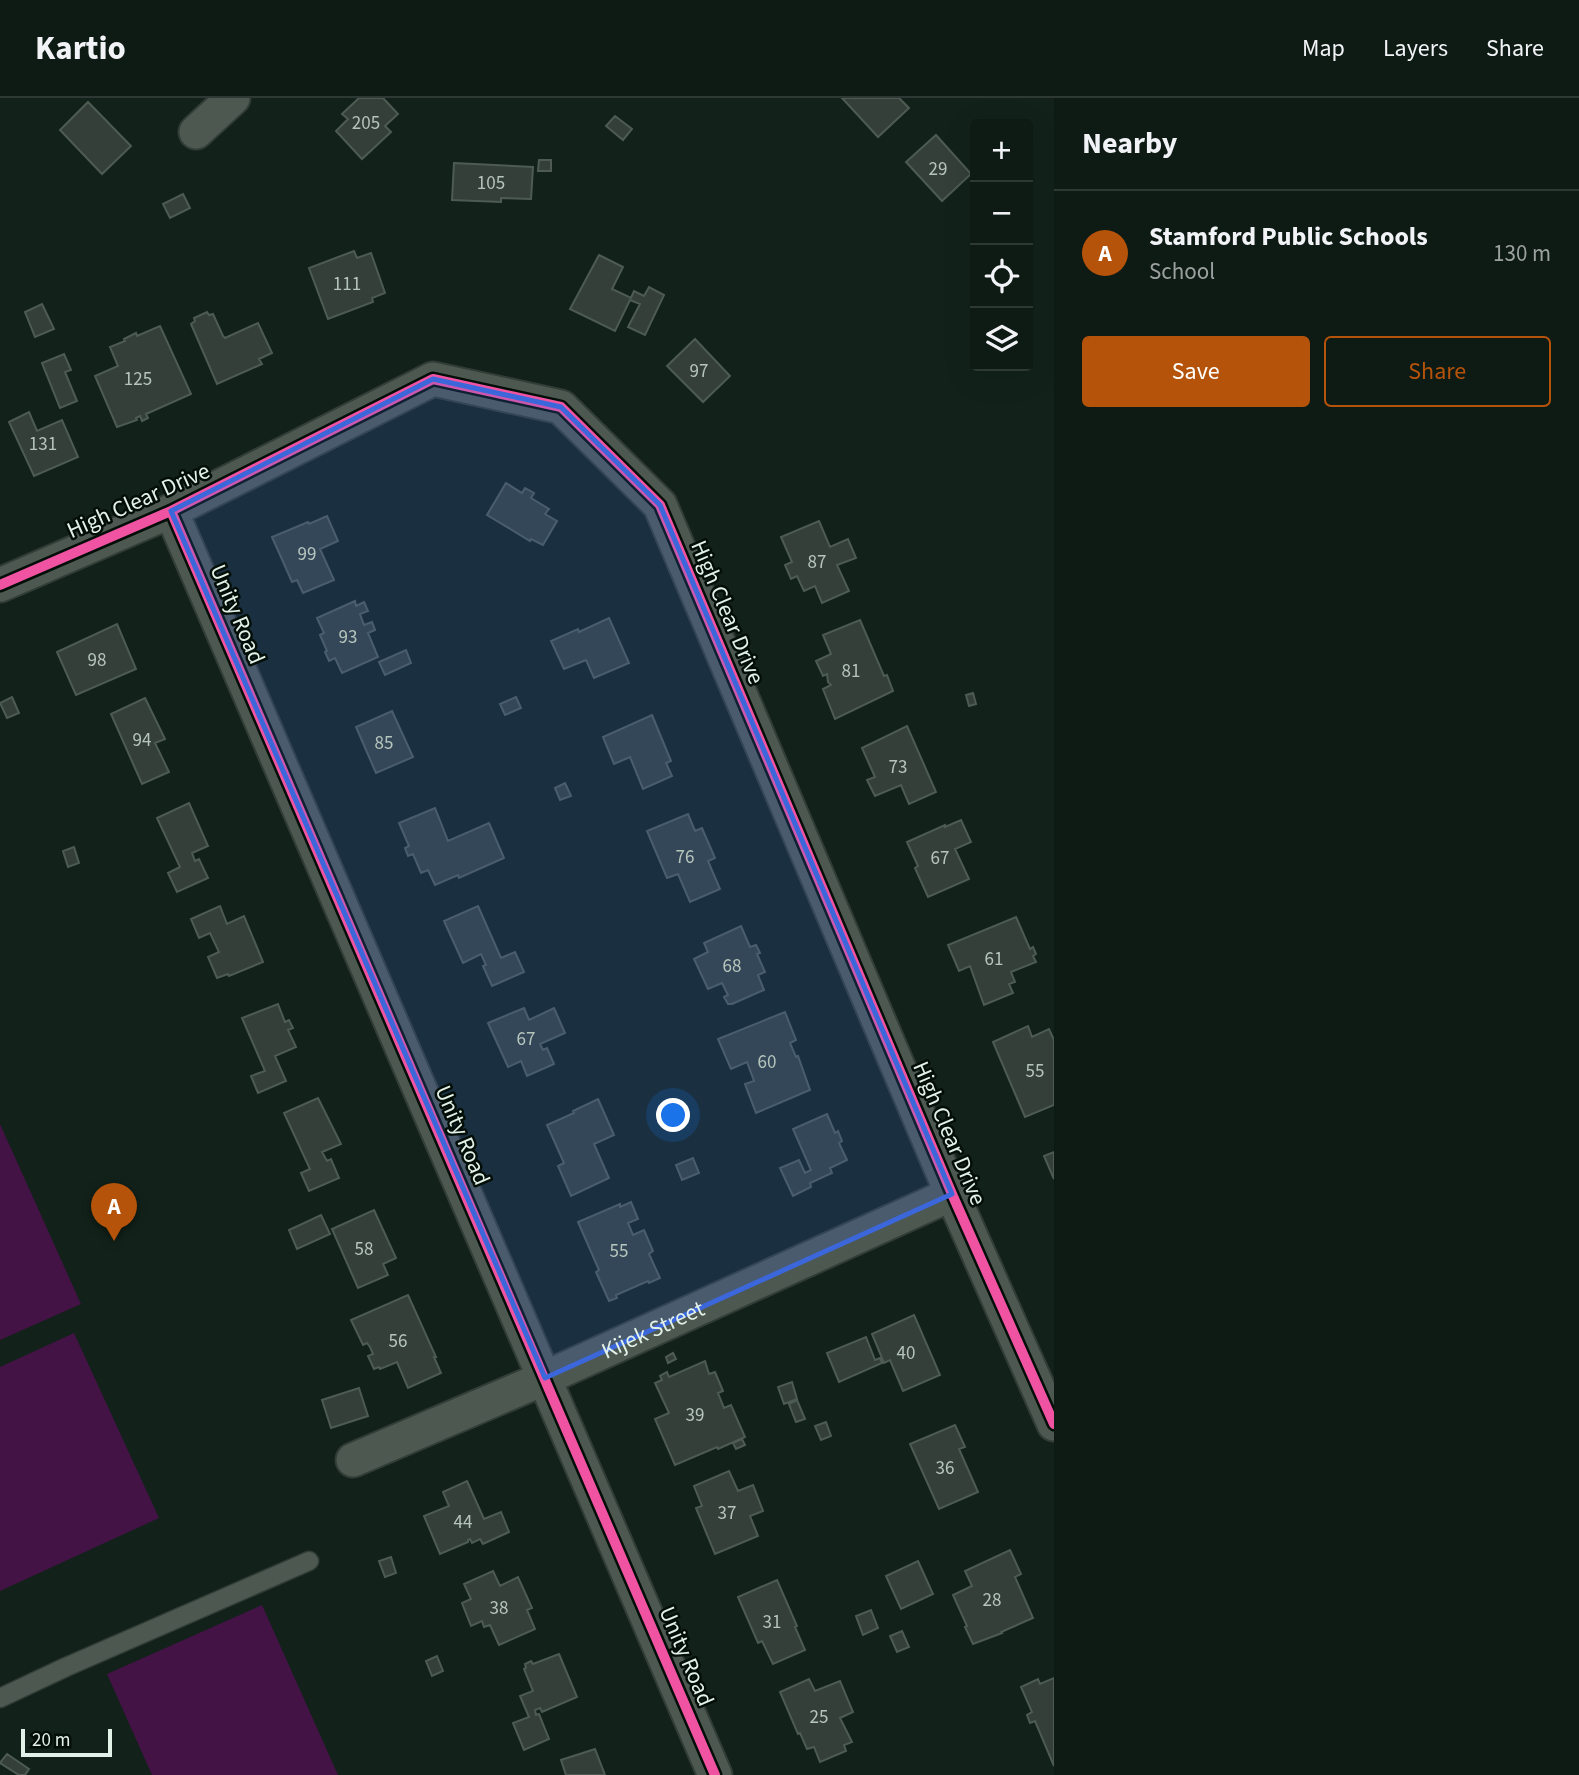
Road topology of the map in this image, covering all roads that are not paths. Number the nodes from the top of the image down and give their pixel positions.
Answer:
1 (233, 98) edge
2 (196, 132) dead end
3 (171, 511) junction
4 (0, 585) edge
5 (953, 1194) junction
6 (545, 1378) junction
7 (1054, 1424) edge
8 (353, 1460) dead end
9 (309, 1560) dead end
10 (0, 1699) edge
11 (715, 1775) edge

1 - 2 street
3 - 4 street, High Clear Drive
3 - 5 street, High Clear Drive
3 - 6 street, Unity Road
5 - 6 street, Kijek Street
5 - 7 street, High Clear Drive
6 - 8 street, Kijek Street
6 - 11 street, Unity Road
9 - 10 lane

